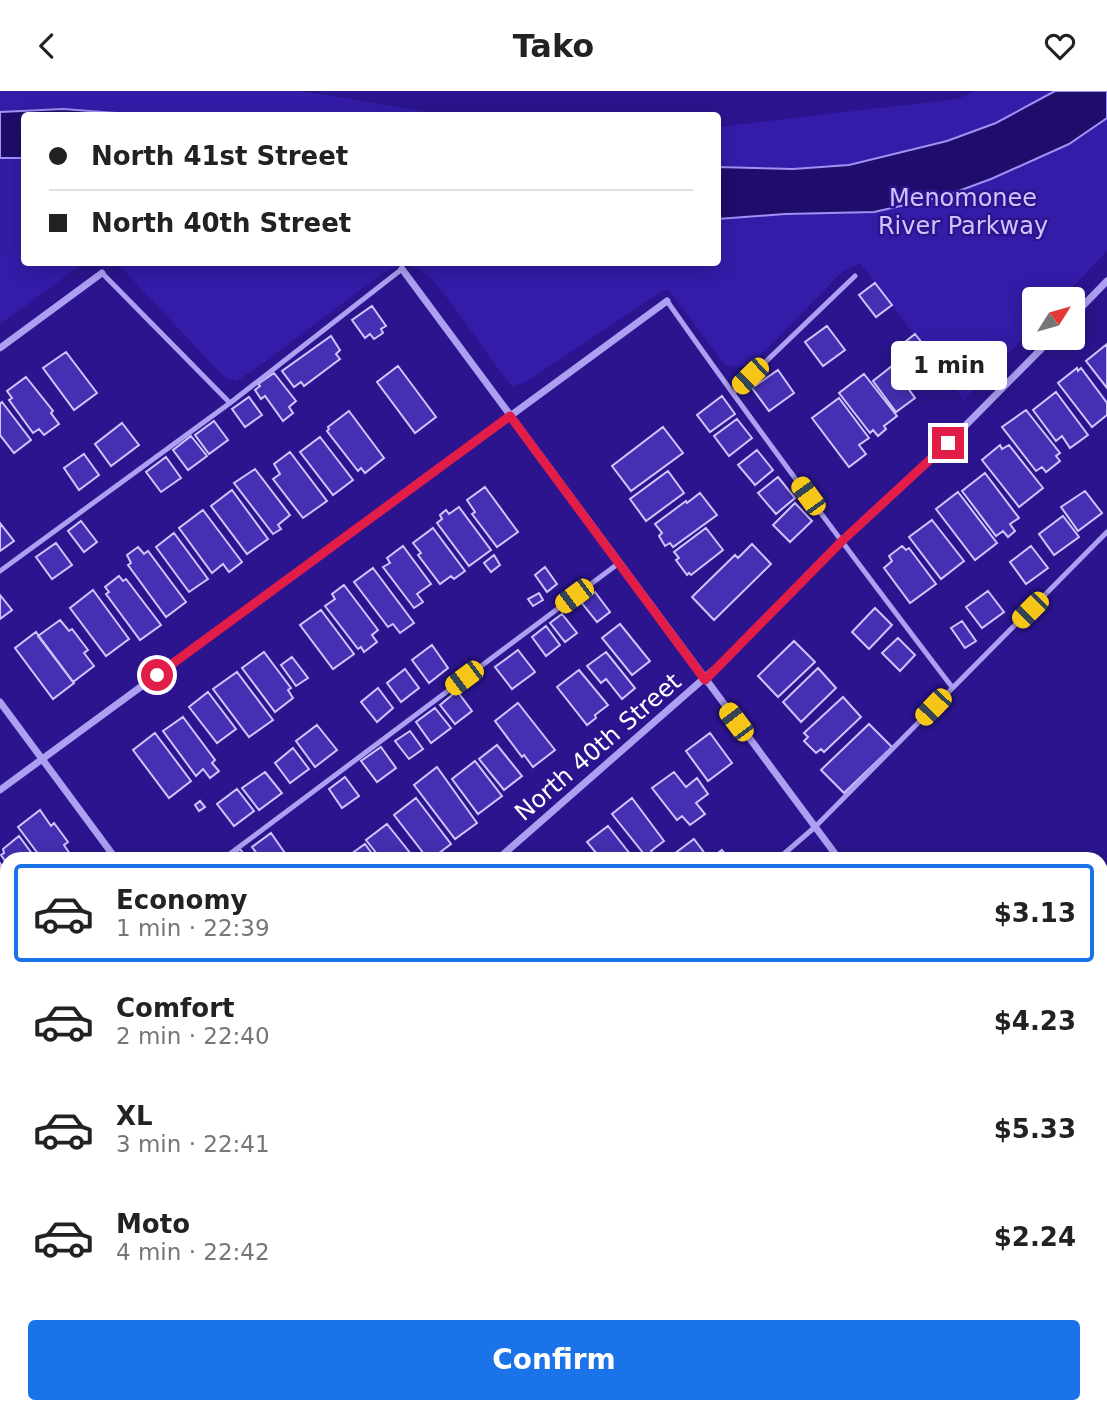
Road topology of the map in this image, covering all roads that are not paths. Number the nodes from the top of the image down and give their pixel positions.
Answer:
1 (402, 269) joint
2 (102, 273) joint
3 (855, 276) dead end
4 (1107, 281) edge
5 (667, 301) joint
6 (1085, 304) edge
7 (0, 348) edge
8 (1040, 350) edge
9 (733, 393) junction
10 (230, 403) junction
11 (510, 416) junction
12 (1107, 532) edge
13 (842, 541) junction
14 (619, 563) junction
15 (0, 571) edge
16 (705, 680) junction
17 (952, 687) junction
18 (0, 702) edge
19 (42, 759) junction
20 (0, 790) edge
21 (815, 827) junction
22 (111, 852) edge
23 (232, 852) edge
24 (506, 852) edge
25 (786, 852) edge
26 (834, 852) edge

1 - 10 lane
1 - 11 street
2 - 7 street
2 - 10 lane
3 - 9 lane
4 - 6 street
5 - 9 lane
5 - 11 street
8 - 13 street, North 40th Street
9 - 13 lane
10 - 15 lane
11 - 14 street
11 - 19 street
12 - 17 lane
13 - 16 street, North 40th Street
13 - 17 lane
14 - 16 street
14 - 23 lane
16 - 21 street
16 - 24 street, North 40th Street
17 - 21 lane
18 - 19 street
19 - 20 street
19 - 22 street
21 - 25 lane
21 - 26 street

